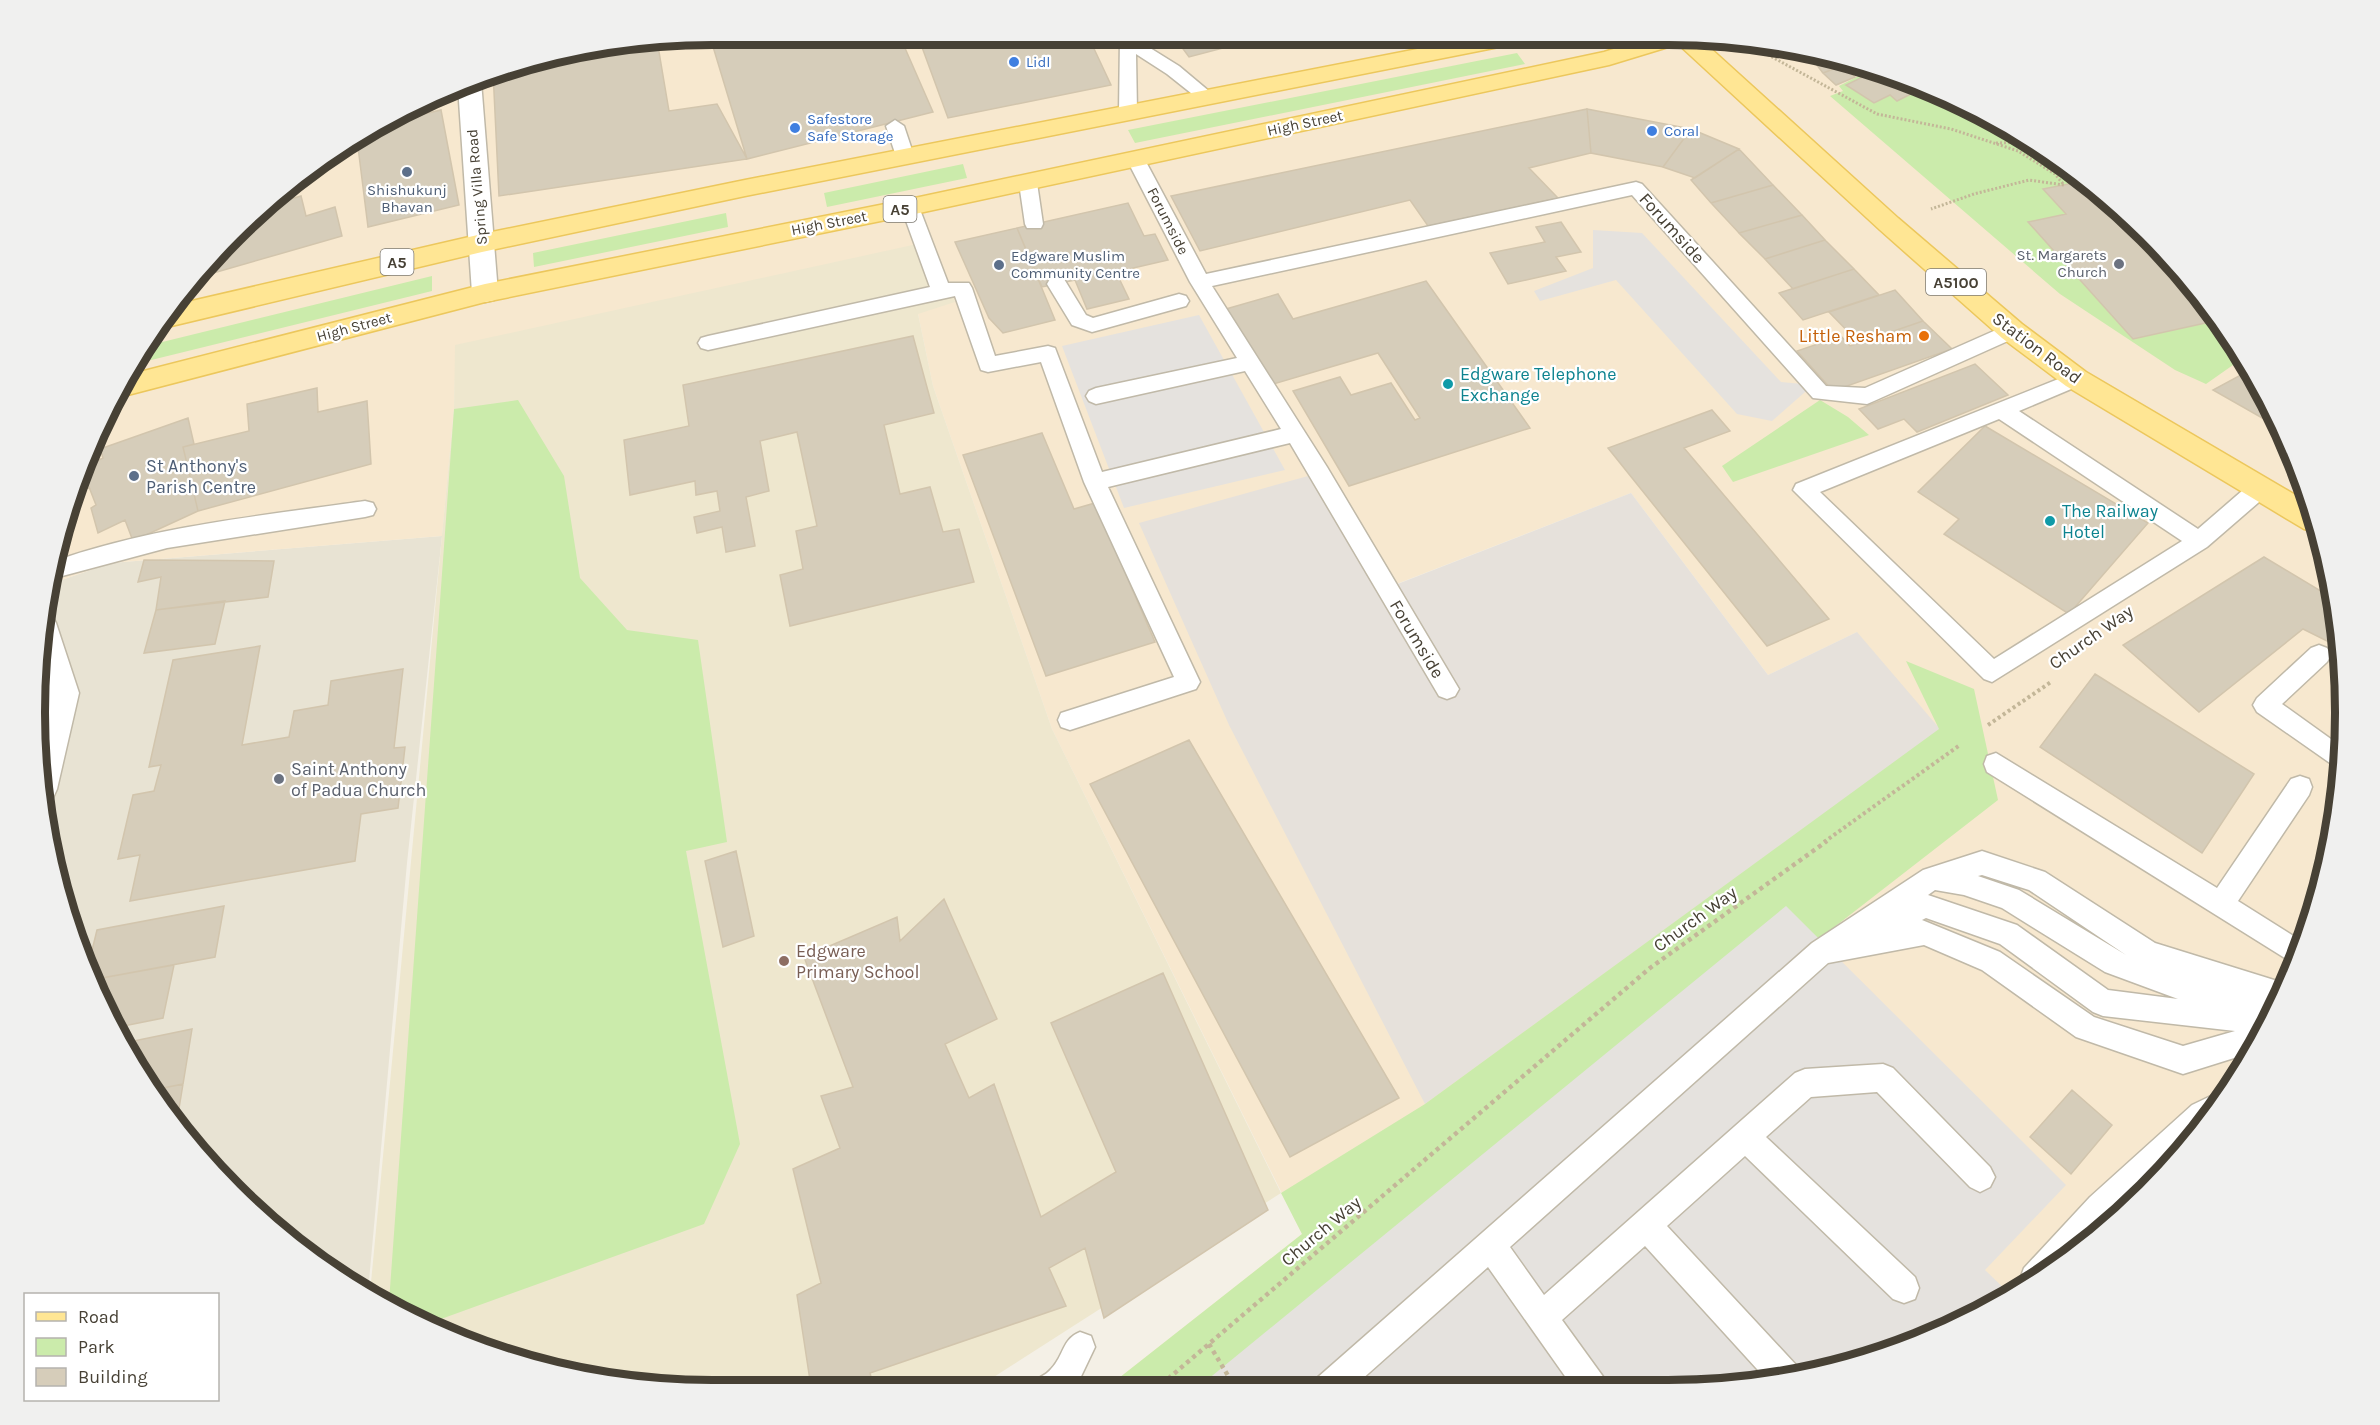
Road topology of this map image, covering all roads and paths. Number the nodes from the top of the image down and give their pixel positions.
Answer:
1 (1127, 45) edge
2 (1133, 45) edge
3 (1473, 45) edge
4 (1652, 45) edge
5 (1693, 46) edge
6 (1764, 52) edge
7 (470, 91) edge
8 (1207, 97) junction
9 (1128, 112) junction
10 (895, 126) dead end
11 (2015, 142) edge
12 (1992, 143) junction
13 (905, 156) junction
14 (1136, 160) junction
15 (1028, 183) junction
16 (1974, 194) dead end
17 (910, 207) junction
18 (1034, 224) dead end
19 (482, 243) junction
20 (1200, 282) junction
21 (1057, 284) dead end
22 (941, 291) junction
23 (485, 293) junction
24 (1179, 301) dead end
25 (183, 306) edge
26 (2012, 331) junction
27 (708, 343) dead end
28 (1250, 363) junction
29 (2076, 379) junction
30 (131, 384) edge
31 (1096, 396) dead end
32 (2002, 410) junction
33 (1295, 434) junction
34 (1095, 482) junction
35 (2258, 490) junction
36 (365, 509) dead end
37 (2305, 516) edge
38 (2199, 541) junction
39 (61, 568) edge
40 (48, 653) edge
41 (2319, 655) dead end
42 (2054, 680) dead end
43 (1447, 689) dead end
44 (1070, 720) dead end
45 (1987, 726) dead end
46 (1968, 740) dead end
47 (2334, 755) edge
48 (47, 761) edge
49 (1996, 764) dead end
50 (2301, 787) dead end
51 (1932, 878) junction
52 (2220, 905) junction
53 (2291, 949) edge
54 (1821, 952) junction
55 (2273, 992) edge
56 (2266, 1007) edge
57 (2261, 1017) edge
58 (2249, 1040) edge
59 (2198, 1118) edge
60 (1746, 1137) junction
61 (1980, 1177) dead end
62 (1646, 1226) junction
63 (1490, 1245) junction
64 (2058, 1254) edge
65 (1904, 1288) dead end
66 (1542, 1318) junction
67 (1209, 1344) junction
68 (1080, 1347) dead end
69 (1780, 1370) edge
70 (1063, 1380) edge
71 (1167, 1380) edge
72 (1231, 1380) edge
73 (1338, 1380) edge
74 (1587, 1380) edge

1 - 9 lane
2 - 8 lane
3 - 8 main road, A5
4 - 14 main road, High Street / A5
5 - 26 main road, Station Road / A5100
6 - 12 path
7 - 19 street, Spring Villa Road
8 - 9 main road, A5
9 - 13 main road, A5
10 - 13 lane
11 - 12 path
12 - 16 path
13 - 19 main road, A5
14 - 15 main road, High Street / A5
14 - 20 lane, Forumside
15 - 17 main road, High Street / A5
15 - 18 lane
17 - 22 lane
17 - 23 main road, High Street / A5
19 - 23 street, Spring Villa Road
19 - 25 main road, A5
20 - 26 lane, Forumside
20 - 28 lane, Forumside
21 - 24 lane
22 - 27 lane
22 - 34 lane
23 - 30 main road, High Street / A5
26 - 29 main road, Station Road / A5100
28 - 31 lane
28 - 33 lane, Forumside
29 - 32 lane
29 - 35 main road, Station Road / A5100
32 - 38 lane
32 - 38 lane
33 - 34 lane
33 - 43 lane, Forumside
34 - 44 lane
35 - 37 main road, Station Road / A5100
35 - 38 lane
36 - 39 lane
40 - 48 street
41 - 47 lane
42 - 45 path, Church Way
46 - 67 path, Church Way
49 - 52 lane
50 - 52 lane
51 - 54 lane
51 - 55 lane
51 - 56 lane
52 - 53 lane
54 - 57 lane
54 - 58 lane
54 - 63 lane
59 - 64 lane
60 - 61 lane
60 - 62 lane
60 - 65 lane
62 - 66 lane
62 - 69 lane
63 - 66 lane
63 - 73 lane
66 - 74 lane
67 - 71 path, Church Way
67 - 72 path
68 - 70 lane

